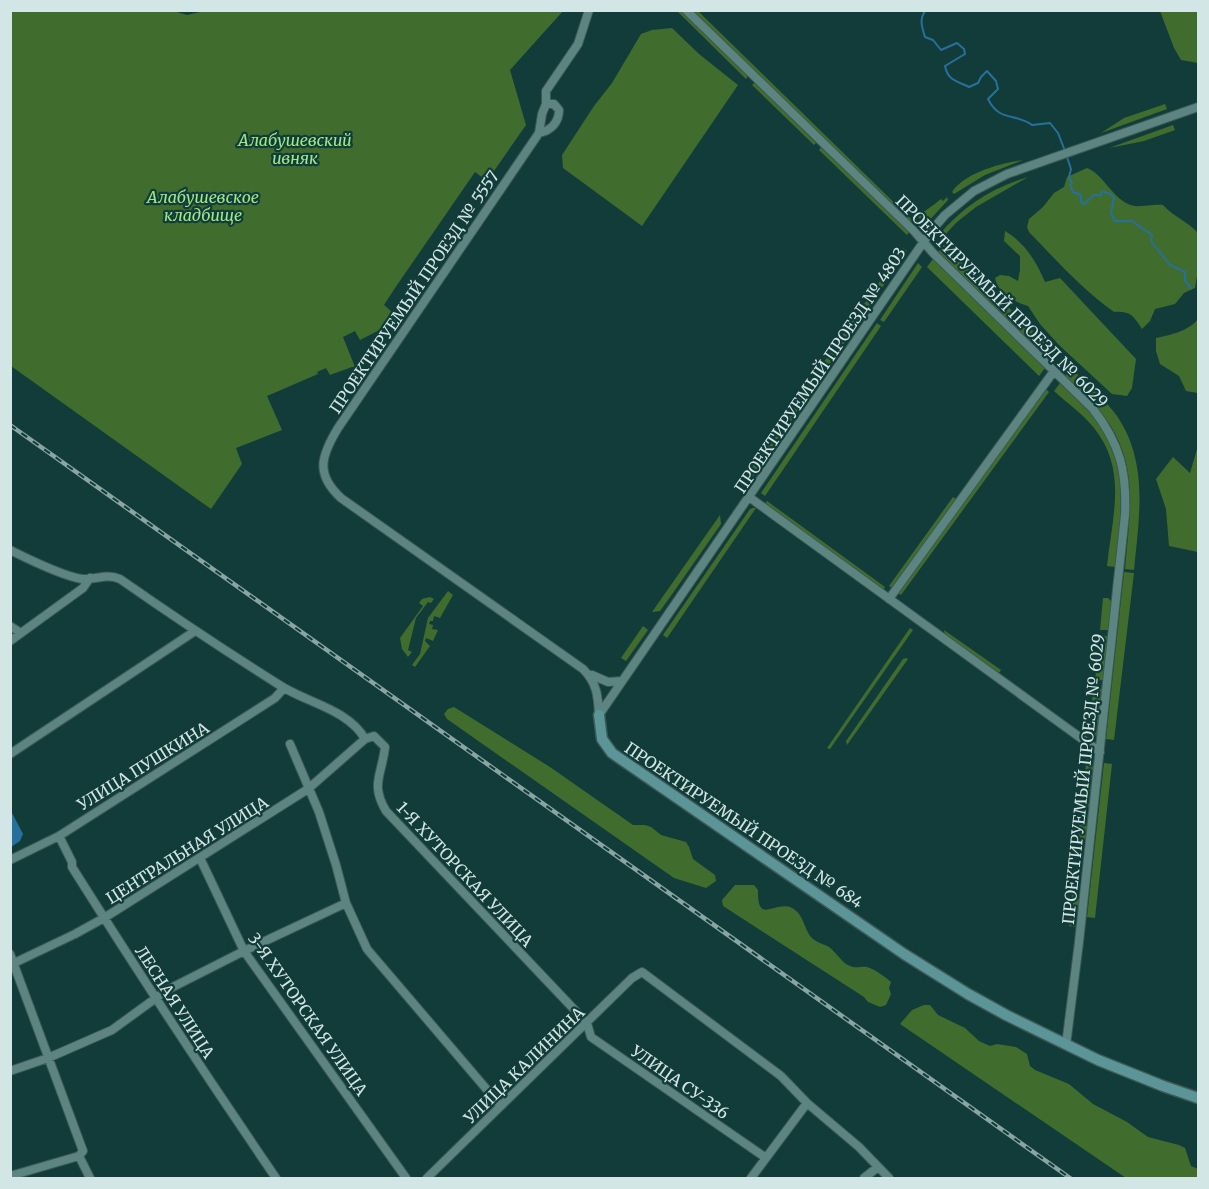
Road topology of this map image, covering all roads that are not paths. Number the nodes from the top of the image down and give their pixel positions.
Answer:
1 (589, 10) edge
2 (686, 10) edge
3 (546, 104) junction
4 (1198, 107) edge
5 (539, 133) junction
6 (924, 242) junction
7 (1054, 371) junction
8 (324, 472) joint
9 (749, 497) junction
10 (10, 550) edge
11 (90, 578) junction
12 (889, 599) junction
13 (10, 626) edge
14 (195, 631) junction
15 (21, 633) junction
16 (10, 640) edge
17 (583, 669) junction
18 (622, 681) junction
19 (284, 688) junction
20 (599, 715) junction
21 (365, 739) junction
22 (290, 744) dead end
23 (1100, 752) junction
24 (10, 754) edge
25 (308, 789) junction
26 (58, 836) junction
27 (200, 858) junction
28 (10, 860) edge
29 (346, 903) junction
30 (104, 918) junction
31 (244, 951) junction
32 (10, 954) edge
33 (12, 964) edge
34 (156, 997) junction
35 (587, 1023) junction
36 (1066, 1045) junction
37 (48, 1058) junction
38 (10, 1071) edge
39 (1198, 1098) edge
40 (807, 1103) junction
41 (500, 1106) junction
42 (80, 1156) junction
43 (766, 1158) junction
44 (878, 1167) junction
45 (10, 1176) edge
46 (90, 1179) edge
47 (276, 1179) edge
48 (406, 1179) edge
49 (427, 1179) edge
50 (751, 1179) edge
51 (864, 1179) edge
52 (889, 1179) edge

1 - 3 street
2 - 6 street, ПРОЕКТИРУЕМЫЙ ПРОЕЗД № 6029
3 - 5 street, ПРОЕКТИРУЕМЫЙ ПРОЕЗД № 5557
3 - 5 street, ПРОЕКТИРУЕМЫЙ ПРОЕЗД № 5557
4 - 6 street, ПРОЕКТИРУЕМЫЙ ПРОЕЗД № 4803
5 - 8 street, ПРОЕКТИРУЕМЫЙ ПРОЕЗД № 5557
6 - 7 street, ПРОЕКТИРУЕМЫЙ ПРОЕЗД № 6029
6 - 9 street, ПРОЕКТИРУЕМЫЙ ПРОЕЗД № 4803
7 - 12 street
7 - 23 street, ПРОЕКТИРУЕМЫЙ ПРОЕЗД № 6029
8 - 17 street, ПРОЕКТИРУЕМЫЙ ПРОЕЗД № 684
9 - 12 street
9 - 18 street, ПРОЕКТИРУЕМЫЙ ПРОЕЗД № 4803
10 - 11 street, 1-Я ХУТОРСКАЯ УЛИЦА
11 - 14 street, 1-Я ХУТОРСКАЯ УЛИЦА
11 - 15 street
12 - 23 street
13 - 15 street
14 - 19 street, 1-Я ХУТОРСКАЯ УЛИЦА
14 - 24 street
15 - 16 street
17 - 18 street
17 - 20 street, ПРОЕКТИРУЕМЫЙ ПРОЕЗД № 684
18 - 20 street, ПРОЕКТИРУЕМЫЙ ПРОЕЗД № 4803
19 - 21 street, 1-Я ХУТОРСКАЯ УЛИЦА
19 - 26 street, УЛИЦА ПУШКИНА
20 - 36 street, ПРОЕКТИРУЕМЫЙ ПРОЕЗД № 684
21 - 25 street, ЦЕНТРАЛЬНАЯ УЛИЦА
21 - 35 street, 1-Я ХУТОРСКАЯ УЛИЦА
22 - 25 street
23 - 36 street, ПРОЕКТИРУЕМЫЙ ПРОЕЗД № 6029
25 - 27 street, ЦЕНТРАЛЬНАЯ УЛИЦА
25 - 29 street
26 - 28 street, УЛИЦА ПУШКИНА
26 - 30 street, ЛЕСНАЯ УЛИЦА
27 - 30 street, ЦЕНТРАЛЬНАЯ УЛИЦА
27 - 31 street, 3-Я ХУТОРСКАЯ УЛИЦА
29 - 31 street
29 - 41 street
30 - 33 street, ЦЕНТРАЛЬНАЯ УЛИЦА
30 - 34 street, ЛЕСНАЯ УЛИЦА
31 - 34 street
31 - 48 street, 3-Я ХУТОРСКАЯ УЛИЦА
32 - 33 street
33 - 37 street
34 - 37 street
34 - 47 street, ЛЕСНАЯ УЛИЦА
35 - 40 street, УЛИЦА КАЛИНИНА
35 - 41 street, УЛИЦА КАЛИНИНА
35 - 43 street, УЛИЦА СУ-336
36 - 39 street, ПРОЕКТИРУЕМЫЙ ПРОЕЗД № 684
37 - 38 street
37 - 42 street
40 - 43 street
40 - 44 street
41 - 49 street, УЛИЦА КАЛИНИНА
42 - 45 street
42 - 46 street
43 - 50 street
44 - 51 street
44 - 52 street

